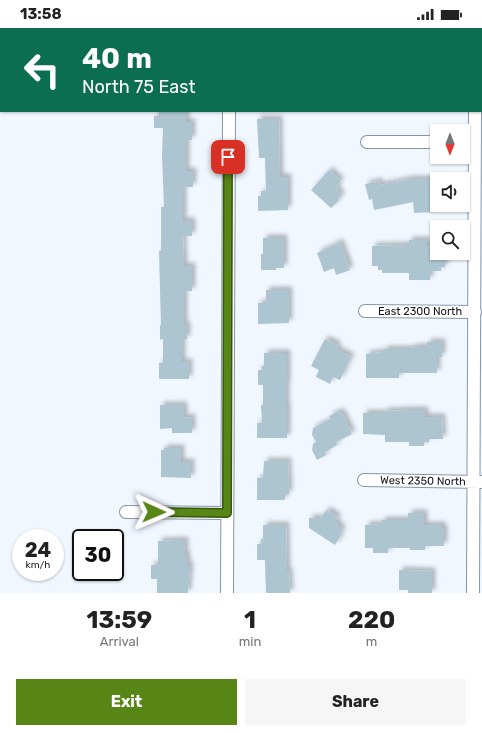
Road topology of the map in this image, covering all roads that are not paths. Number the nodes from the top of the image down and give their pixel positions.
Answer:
1 (229, 112) edge
2 (475, 112) edge
3 (367, 142) dead end
4 (430, 142) edge
5 (470, 142) edge
6 (475, 142) junction
7 (365, 311) dead end
8 (475, 312) junction
9 (364, 480) dead end
10 (478, 482) edge
11 (126, 512) dead end
12 (227, 513) junction
13 (227, 593) edge
14 (473, 593) edge

1 - 12 street
2 - 6 street
3 - 4 street
5 - 6 street
6 - 8 street
7 - 8 street, East 2300 North
8 - 10 street
9 - 10 street, West 2350 North
10 - 14 street
11 - 12 street
12 - 13 street

